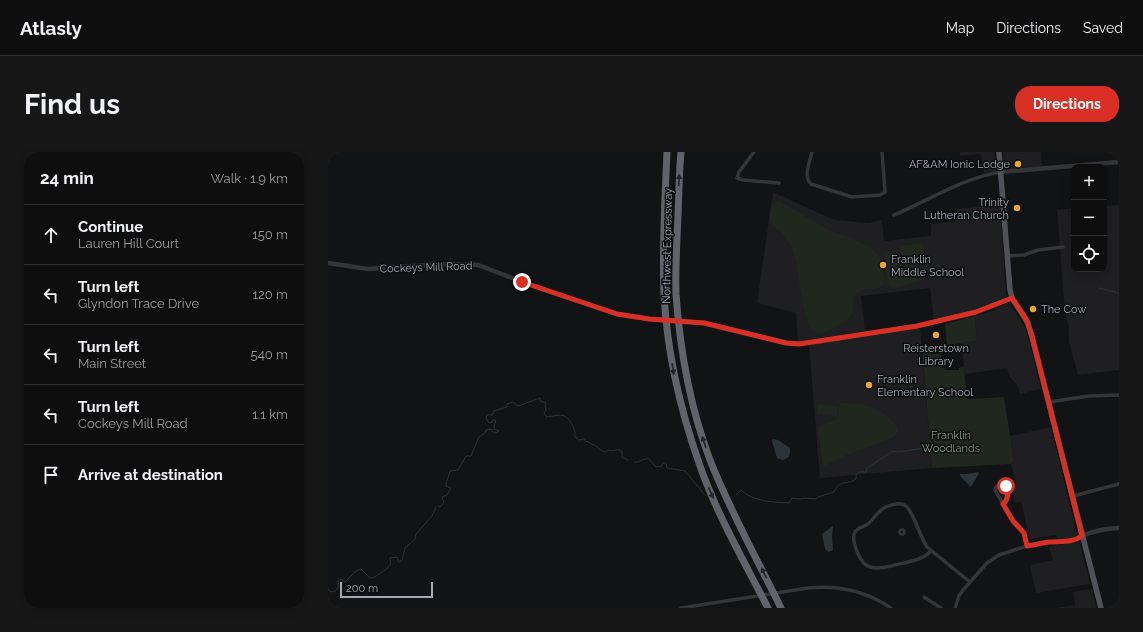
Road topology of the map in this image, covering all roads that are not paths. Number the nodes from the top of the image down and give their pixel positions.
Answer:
1 (667, 152) edge
2 (681, 152) edge
3 (754, 152) edge
4 (812, 152) edge
5 (882, 152) edge
6 (999, 152) edge
7 (1119, 162) edge
8 (1001, 172) junction
9 (779, 183) dead end
10 (894, 215) dead end
11 (1063, 247) dead end
12 (1008, 256) junction
13 (328, 263) edge
14 (1012, 298) junction
15 (1119, 395) edge
16 (1049, 402) junction
17 (1119, 484) edge
18 (1073, 496) junction
19 (1003, 504) junction
20 (1119, 528) edge
21 (1082, 536) junction
22 (1027, 546) junction
23 (931, 551) junction
24 (970, 582) junction
25 (924, 597) dead end
26 (1119, 606) edge
27 (681, 608) edge
28 (768, 608) edge
29 (781, 608) edge
30 (891, 608) edge
31 (942, 608) edge
32 (955, 608) edge
33 (1101, 608) edge
34 (1112, 608) edge

1 -> 28 highway, Northwest Expressway
29 -> 2 highway, Northwest Expressway
3 - 9 street
4 - 5 street
6 - 8 main road
7 - 8 street
8 - 10 street
8 - 12 main road
11 - 12 street
12 - 14 main road
13 - 14 street, Cockeys Mill Road
14 - 16 main road
15 - 16 street
16 - 18 main road
17 - 18 street
18 - 21 main road
19 - 19 street
19 - 22 street
20 - 21 street
21 - 22 street
21 - 33 main road
22 - 24 street
23 - 23 street
23 - 24 street
24 - 32 street
25 - 31 street
26 - 34 street
27 - 30 street

